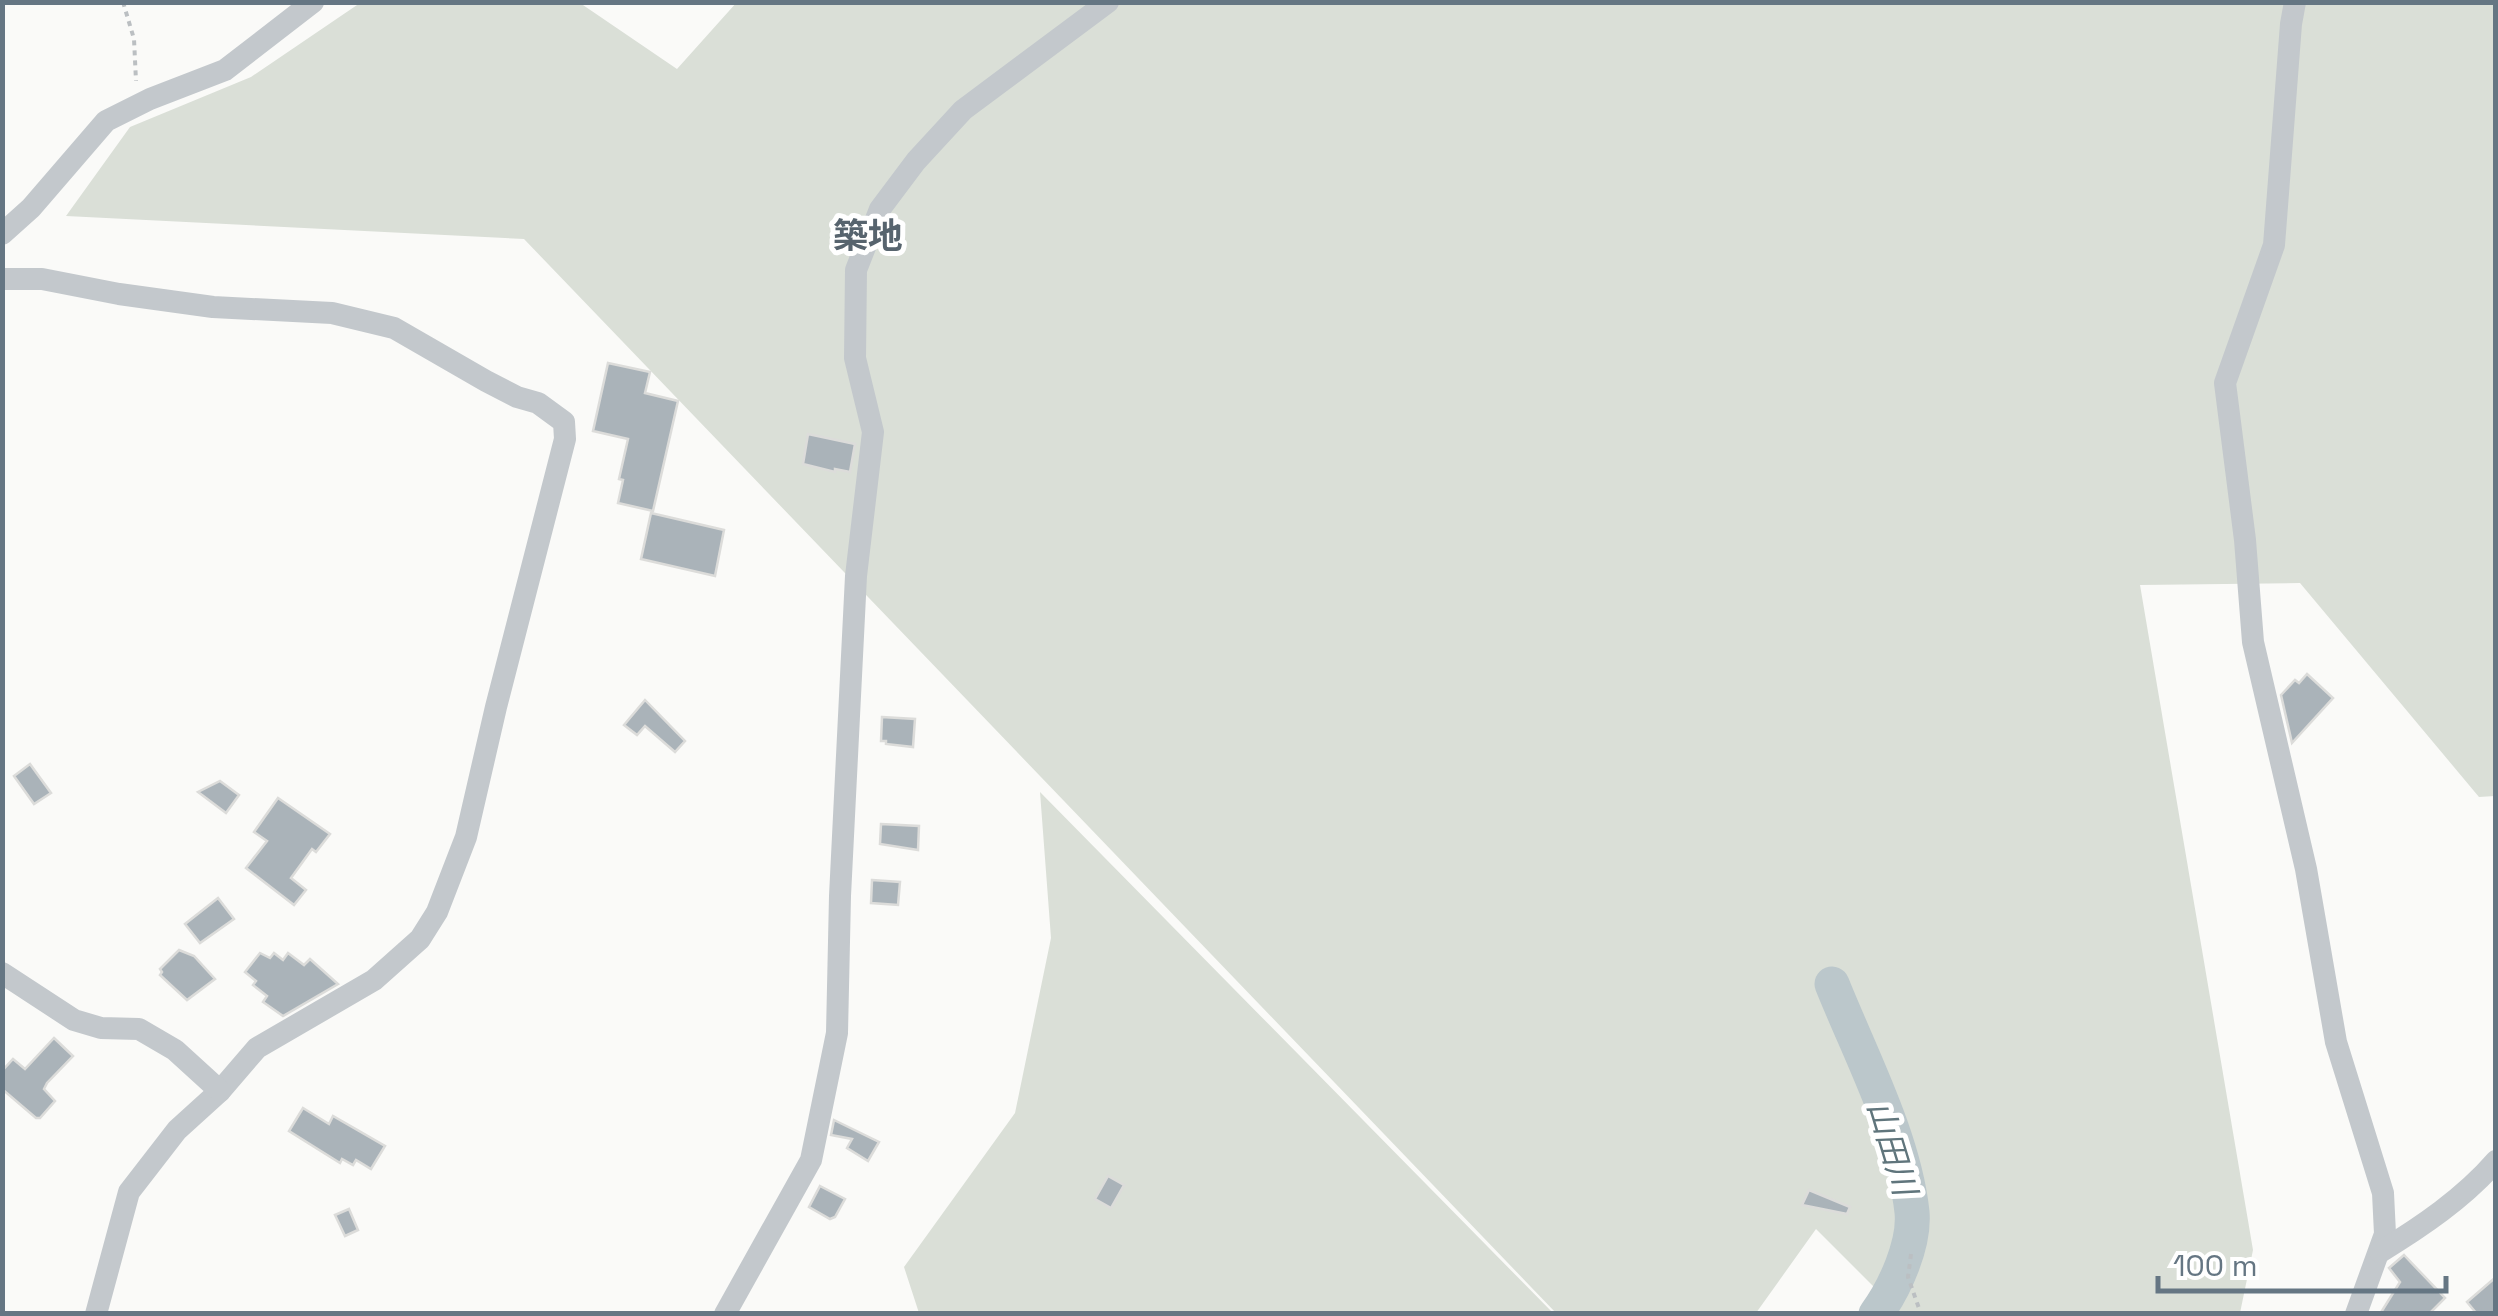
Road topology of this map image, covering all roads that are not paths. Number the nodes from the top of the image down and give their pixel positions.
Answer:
1 (313, 2) edge
2 (1108, 2) edge
3 (2295, 2) edge
4 (2, 234) edge
5 (2, 279) edge
6 (2, 973) edge
7 (220, 1092) junction
8 (2496, 1162) edge
9 (2380, 1252) junction
10 (96, 1314) edge
11 (725, 1314) edge
12 (2356, 1314) edge

1 - 4 street
2 - 11 street
3 - 9 street
5 - 7 street
6 - 7 street
7 - 10 street
8 - 9 street
9 - 12 street

